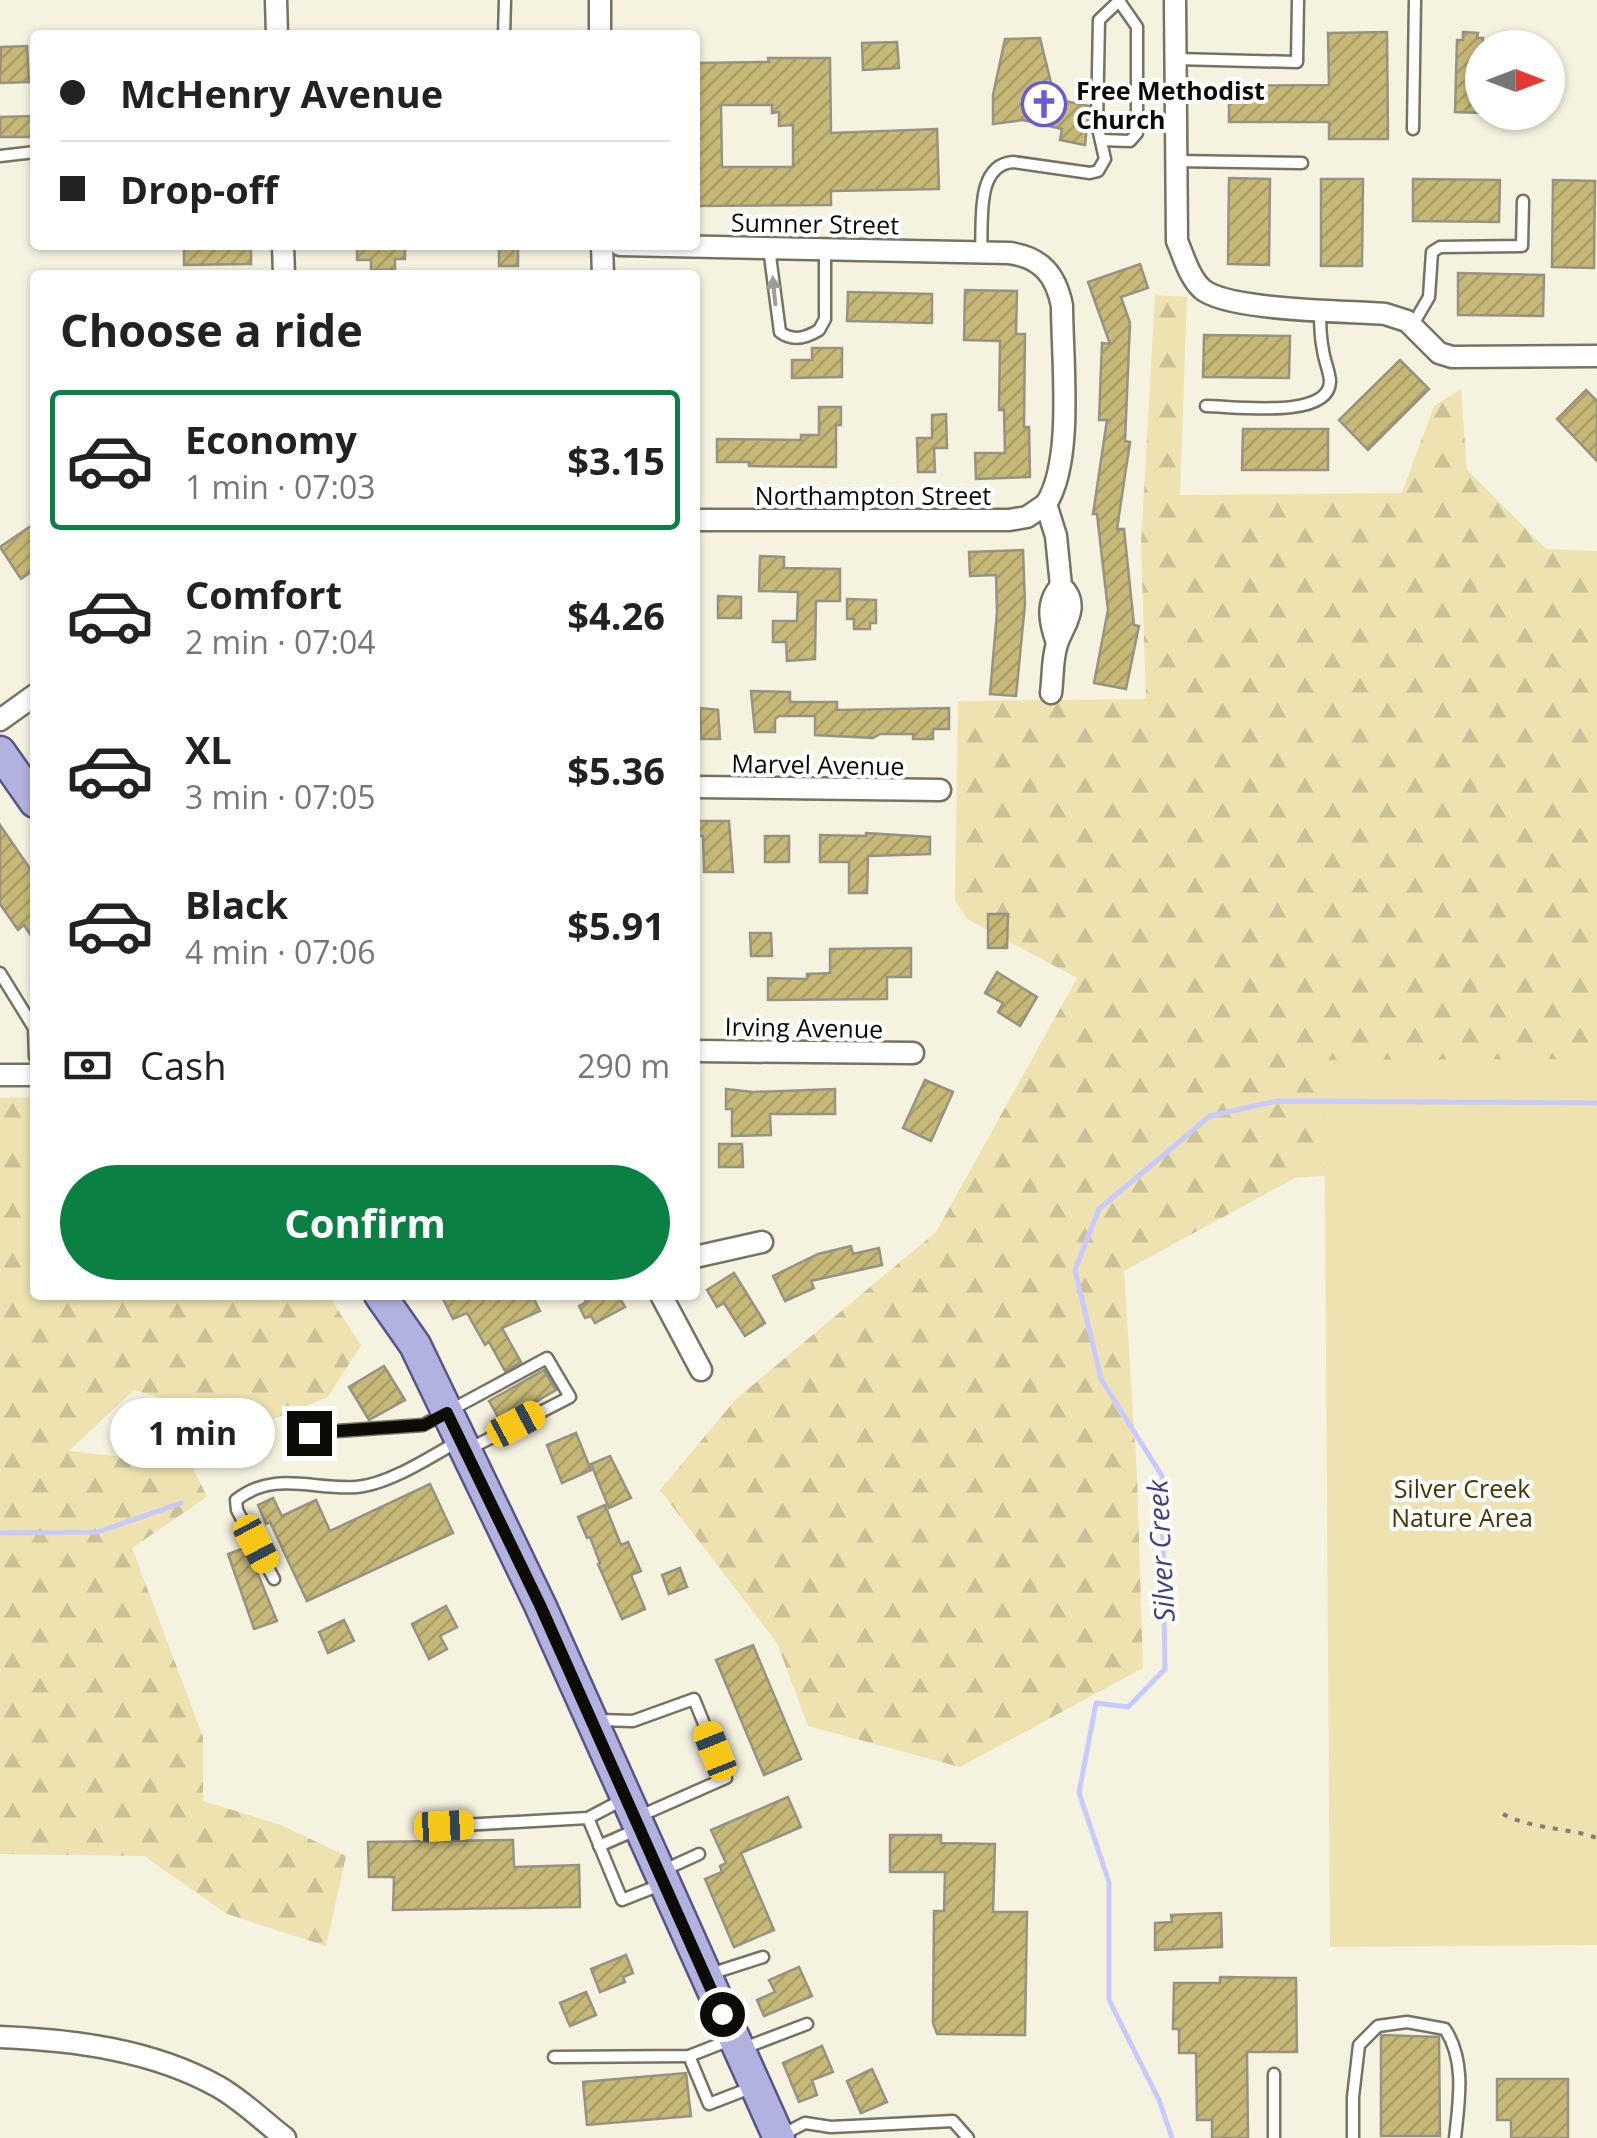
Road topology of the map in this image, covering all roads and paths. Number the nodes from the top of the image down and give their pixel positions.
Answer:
1 (276, 0) edge
2 (505, 0) edge
3 (600, 0) edge
4 (1120, 0) edge
5 (1175, 0) edge
6 (1298, 0) edge
7 (1415, 0) edge
8 (277, 30) edge
9 (504, 30) edge
10 (600, 30) edge
11 (1176, 59) junction
12 (1413, 129) dead end
13 (1102, 140) junction
14 (30, 153) edge
15 (0, 156) edge
16 (1176, 161) junction
17 (1302, 162) dead end
18 (1523, 201) dead end
19 (700, 247) edge
20 (769, 248) junction
21 (824, 248) junction
22 (980, 251) junction
23 (1320, 309) junction
24 (1412, 326) junction
25 (1597, 356) edge
26 (1206, 406) dead end
27 (1046, 504) junction
28 (700, 520) edge
29 (1051, 693) dead end
30 (30, 699) edge
31 (0, 720) edge
32 (0, 752) edge
33 (700, 787) edge
34 (940, 790) dead end
35 (30, 795) edge
36 (0, 973) edge
37 (30, 1022) edge
38 (700, 1051) edge
39 (913, 1053) dead end
40 (0, 1075) edge
41 (30, 1075) edge
42 (762, 1242) dead end
43 (700, 1256) edge
44 (384, 1300) edge
45 (664, 1300) edge
46 (701, 1370) dead end
47 (309, 1433) dead end
48 (458, 1434) junction
49 (274, 1579) dead end
50 (591, 1719) junction
51 (1503, 1814) dead end
52 (633, 1815) junction
53 (588, 1818) junction
54 (444, 1826) dead end
55 (1597, 1838) edge
56 (600, 1846) junction
57 (699, 1854) dead end
58 (661, 1878) junction
59 (764, 1957) dead end
60 (704, 1976) junction
61 (807, 2024) dead end
62 (0, 2038) edge
63 (736, 2044) junction
64 (689, 2056) junction
65 (554, 2057) dead end
66 (1274, 2074) dead end
67 (756, 2086) junction
68 (779, 2137) edge
69 (285, 2138) edge
70 (968, 2138) edge
71 (1274, 2138) edge
72 (1353, 2138) edge
73 (1455, 2138) edge

1 - 8 street
2 - 9 lane
3 - 10 street
4 - 13 lane
4 - 13 lane
5 - 11 street
6 - 11 lane
7 - 12 lane
11 - 16 street
13 - 22 lane
14 - 15 lane
16 - 17 lane
16 - 23 street
18 - 24 lane
19 - 20 street, Sumner Street
20 - 21 street, Sumner Street
21 -> 20 lane
21 - 22 street, Sumner Street
22 - 27 street, Sumner Street
23 - 24 street
23 - 26 lane
24 - 25 street
27 - 28 street, Northampton Street
27 - 29 street
30 - 31 street
32 - 35 main road
33 - 34 street, Marvel Avenue
36 - 37 lane
38 - 39 street, Irving Avenue
40 - 41 street
42 - 43 street
44 - 48 main road
45 - 46 street
47 - 48 lane
48 - 48 lane
48 - 49 lane
48 - 50 main road
50 - 52 main road
50 - 52 lane
51 - 55 path
52 - 53 lane
52 - 56 lane
52 - 58 main road
53 - 54 lane
53 - 56 lane
56 - 58 lane
57 - 58 lane
58 - 60 main road
59 - 60 lane
60 - 63 main road
61 - 63 lane
62 - 69 street
63 - 64 lane
63 - 67 main road
64 - 65 lane
64 - 67 lane
66 - 71 lane
67 - 68 main road
68 - 70 lane
72 - 73 lane

